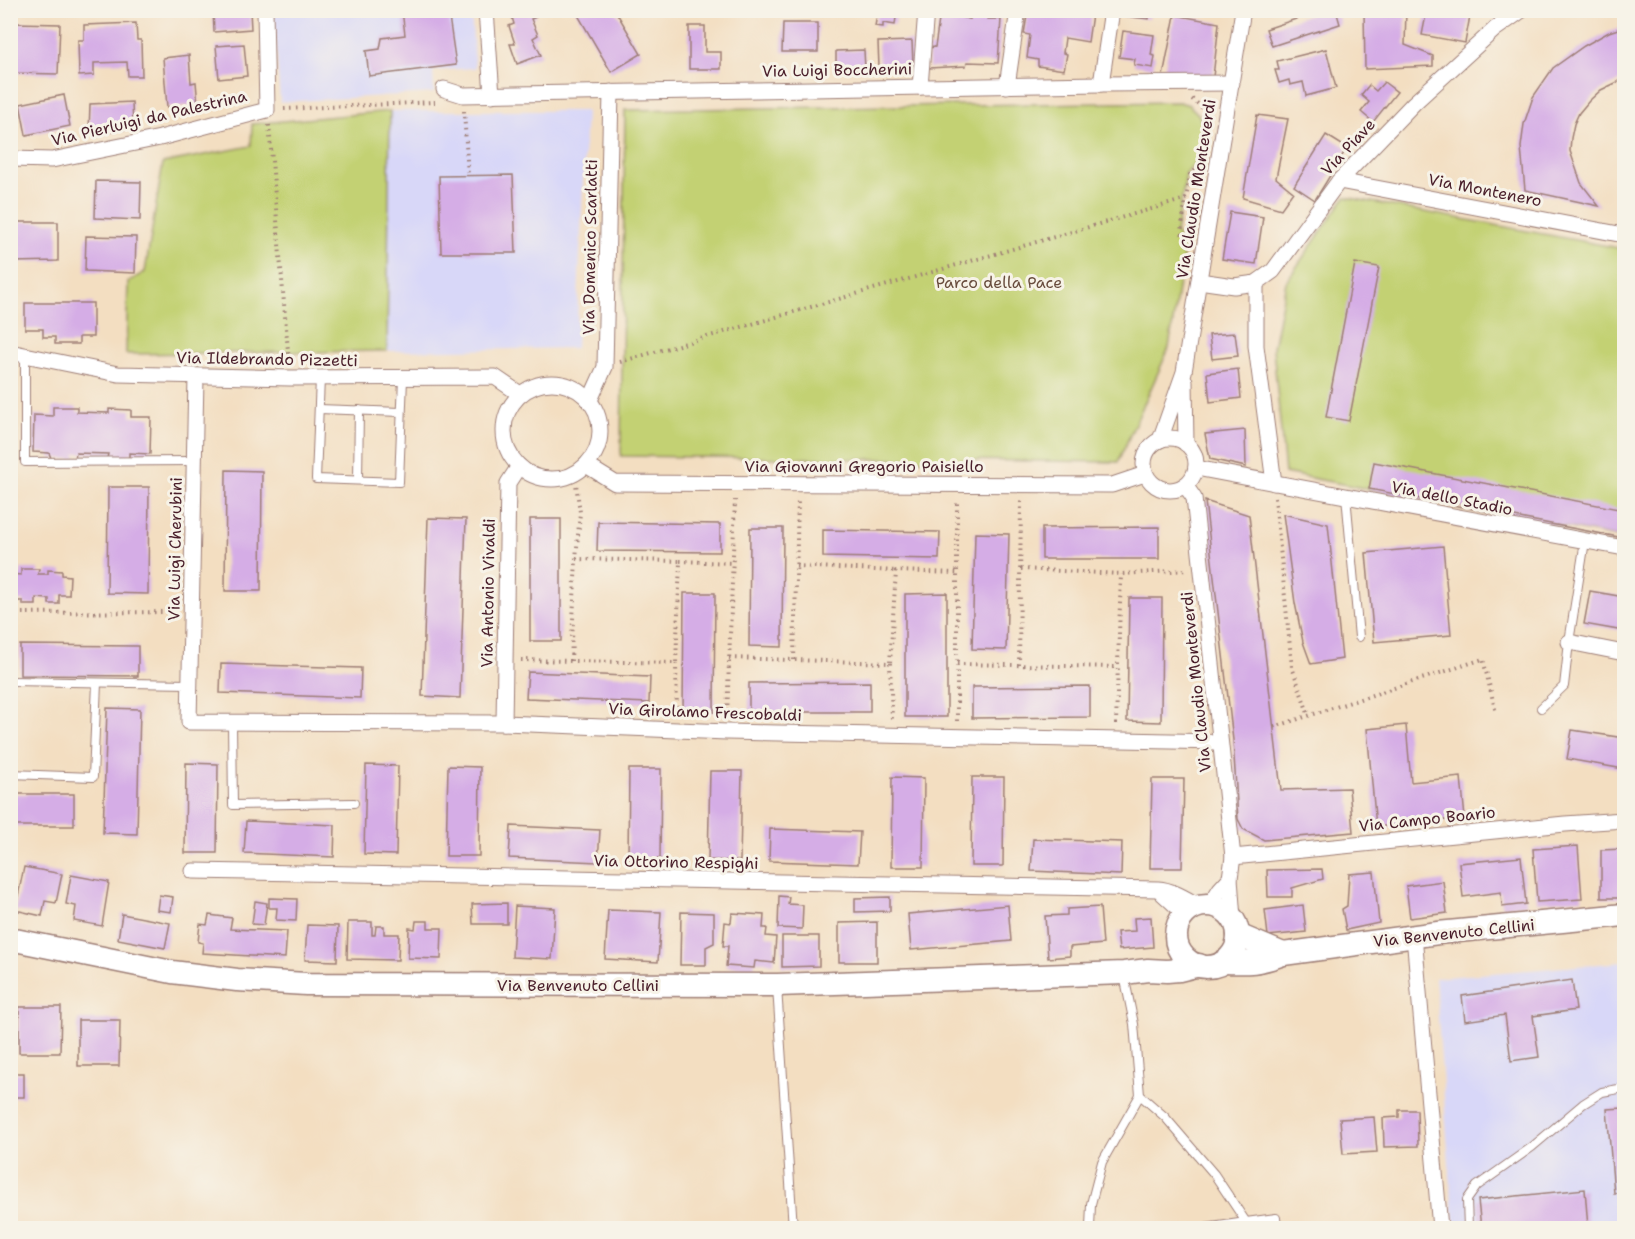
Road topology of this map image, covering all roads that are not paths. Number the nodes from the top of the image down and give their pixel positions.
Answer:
1 (265, 10) edge
2 (486, 10) edge
3 (926, 10) edge
4 (1018, 10) edge
5 (1112, 10) edge
6 (1243, 10) edge
7 (1522, 10) edge
8 (1232, 83) junction
9 (1101, 84) junction
10 (1007, 86) junction
11 (920, 87) junction
12 (611, 92) junction
13 (440, 95) road end
14 (492, 95) junction
15 (10, 159) edge
16 (1339, 181) junction
17 (1624, 235) edge
18 (1199, 280) junction
19 (1256, 283) junction
20 (18, 353) edge
21 (1184, 372) junction
22 (196, 377) junction
23 (320, 378) junction
24 (403, 378) junction
25 (520, 394) junction
26 (590, 400) junction
27 (319, 409) junction
28 (359, 410) junction
29 (401, 412) junction
30 (1160, 440) junction
31 (1186, 444) junction
32 (195, 461) junction
33 (519, 466) junction
34 (1196, 468) junction
35 (581, 469) junction
36 (1145, 474) junction
37 (358, 479) junction
38 (1274, 483) junction
39 (1185, 485) junction
40 (1346, 496) junction
41 (1585, 541) junction
42 (1624, 548) edge
43 (1359, 637) dead end
44 (1569, 642) junction
45 (1624, 653) edge
46 (10, 681) edge
47 (97, 683) junction
48 (190, 684) junction
49 (1541, 708) dead end
50 (189, 722) joint
51 (232, 722) junction
52 (504, 723) junction
53 (1220, 742) junction
54 (10, 774) edge
55 (354, 803) dead end
56 (1624, 820) edge
57 (1233, 857) junction
58 (193, 871) dead end
59 (1230, 878) junction
60 (1198, 908) junction
61 (1624, 915) edge
62 (1235, 927) junction
63 (1414, 936) junction
64 (10, 939) edge
65 (1179, 949) junction
66 (1283, 954) junction
67 (1223, 962) junction
68 (1199, 965) junction
69 (1148, 970) junction
70 (1124, 973) junction
71 (777, 985) junction
72 (1624, 1088) edge
73 (1140, 1095) junction
74 (1246, 1222) junction
75 (793, 1228) edge
76 (1089, 1228) edge
77 (1205, 1228) edge
78 (1277, 1228) edge
79 (1440, 1228) edge
80 (1468, 1228) edge

1 - 15 street, Via Pierluigi da Palestrina
2 - 14 street
3 - 11 street
4 - 10 street
5 - 9 street
6 - 8 street, Via Claudio Monteverdi
7 - 16 street, Via Piave
8 - 9 street, Via Luigi Boccherini
8 - 18 street, Via Claudio Monteverdi
9 - 10 street, Via Luigi Boccherini
10 - 11 street, Via Luigi Boccherini
11 - 12 street, Via Luigi Boccherini
12 - 14 street, Via Luigi Boccherini
12 - 26 street, Via Domenico Scarlatti
13 - 14 street, Via Luigi Boccherini
16 - 17 street, Via Montenero
16 - 19 street, Via Piave
18 - 19 street
18 - 21 street, Via Claudio Monteverdi
19 - 38 street
20 - 22 street, Via Ildebrando Pizzetti
20 - 32 lane
21 - 30 street, Via Claudio Monteverdi
21 - 31 street, Via Claudio Monteverdi
22 - 23 street, Via Ildebrando Pizzetti
22 - 32 street, Via Luigi Cherubini
23 - 24 street, Via Ildebrando Pizzetti
23 - 27 lane
24 - 25 street, Via Ildebrando Pizzetti
24 - 29 lane
25 - 26 street
25 - 33 street
26 - 35 street
27 - 28 lane
27 - 37 lane
28 - 29 lane
28 - 37 lane
29 - 37 lane
30 - 31 street
30 - 36 street
31 - 34 street
32 - 48 street, Via Luigi Cherubini
33 - 35 street
33 - 52 street, Via Antonio Vivaldi
34 - 38 street, Via dello Stadio
34 - 39 street
35 - 36 street, Via Giovanni Gregorio Paisiello
36 - 39 street
38 - 40 street, Via dello Stadio
39 - 53 street, Via Claudio Monteverdi
40 - 41 street, Via dello Stadio
40 - 43 lane
41 - 42 street, Via dello Stadio
41 - 44 lane
44 - 45 street
44 - 49 lane
46 - 47 lane
47 - 48 lane
47 - 54 lane
48 - 50 street, Via Luigi Cherubini
50 - 51 street, Via Girolamo Frescobaldi
51 - 52 street, Via Girolamo Frescobaldi
51 - 55 lane
52 - 53 street, Via Girolamo Frescobaldi
53 - 57 street, Via Claudio Monteverdi
56 - 57 street, Via Campo Boario
57 - 59 street, Via Claudio Monteverdi
58 - 60 street, Via Ottorino Respighi
59 - 60 street, Via Claudio Monteverdi
59 - 62 street, Via Claudio Monteverdi
60 - 62 street
60 - 65 street
61 - 63 street, Via Benvenuto Cellini
62 - 66 street
62 - 67 street
63 - 66 street, Via Benvenuto Cellini
63 - 79 street
64 - 71 street, Via Benvenuto Cellini
65 - 68 street
65 - 69 street, Via Benvenuto Cellini
66 - 67 street, Via Benvenuto Cellini
67 - 68 street
68 - 69 street, Via Benvenuto Cellini
69 - 70 street, Via Benvenuto Cellini
70 - 71 street, Via Benvenuto Cellini
70 - 73 lane
71 - 75 lane
72 - 80 lane
73 - 74 lane
73 - 76 lane
74 - 77 lane
74 - 78 lane

